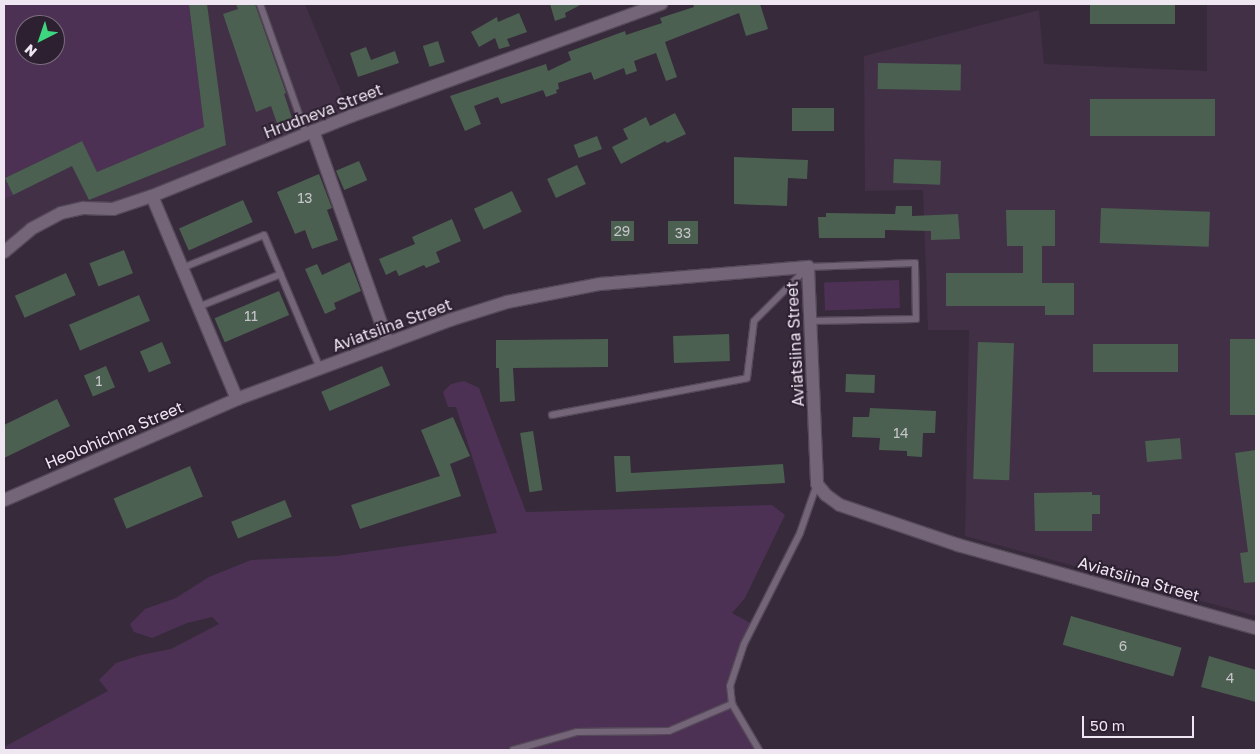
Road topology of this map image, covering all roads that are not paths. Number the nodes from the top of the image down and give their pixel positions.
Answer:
1 (260, 4) edge
2 (661, 4) edge
3 (309, 133) junction
4 (152, 196) junction
5 (4, 252) edge
6 (808, 267) junction
7 (182, 268) junction
8 (281, 274) junction
9 (198, 307) junction
10 (810, 321) junction
11 (388, 343) junction
12 (320, 368) junction
13 (236, 400) junction
14 (552, 415) dead end
15 (817, 484) junction
16 (4, 500) edge
17 (1256, 628) edge
18 (732, 704) junction
19 (513, 750) edge
20 (759, 750) edge

1 - 3 lane
2 - 3 street, Hrudneva Street
3 - 4 street, Hrudneva Street
3 - 11 street
4 - 5 street, Hrudneva Street
4 - 7 street
6 - 10 street, Aviatsiina Street
6 - 10 lane
6 - 11 street, Aviatsiina Street
6 - 14 lane
7 - 8 lane
7 - 9 street
8 - 9 lane
8 - 12 lane
9 - 13 street
10 - 15 street, Aviatsiina Street
11 - 12 street, Aviatsiina Street
12 - 13 street, Aviatsiina Street
13 - 16 street, Heolohichna Street
15 - 17 street, Aviatsiina Street
15 - 18 lane
18 - 19 lane
18 - 20 lane

